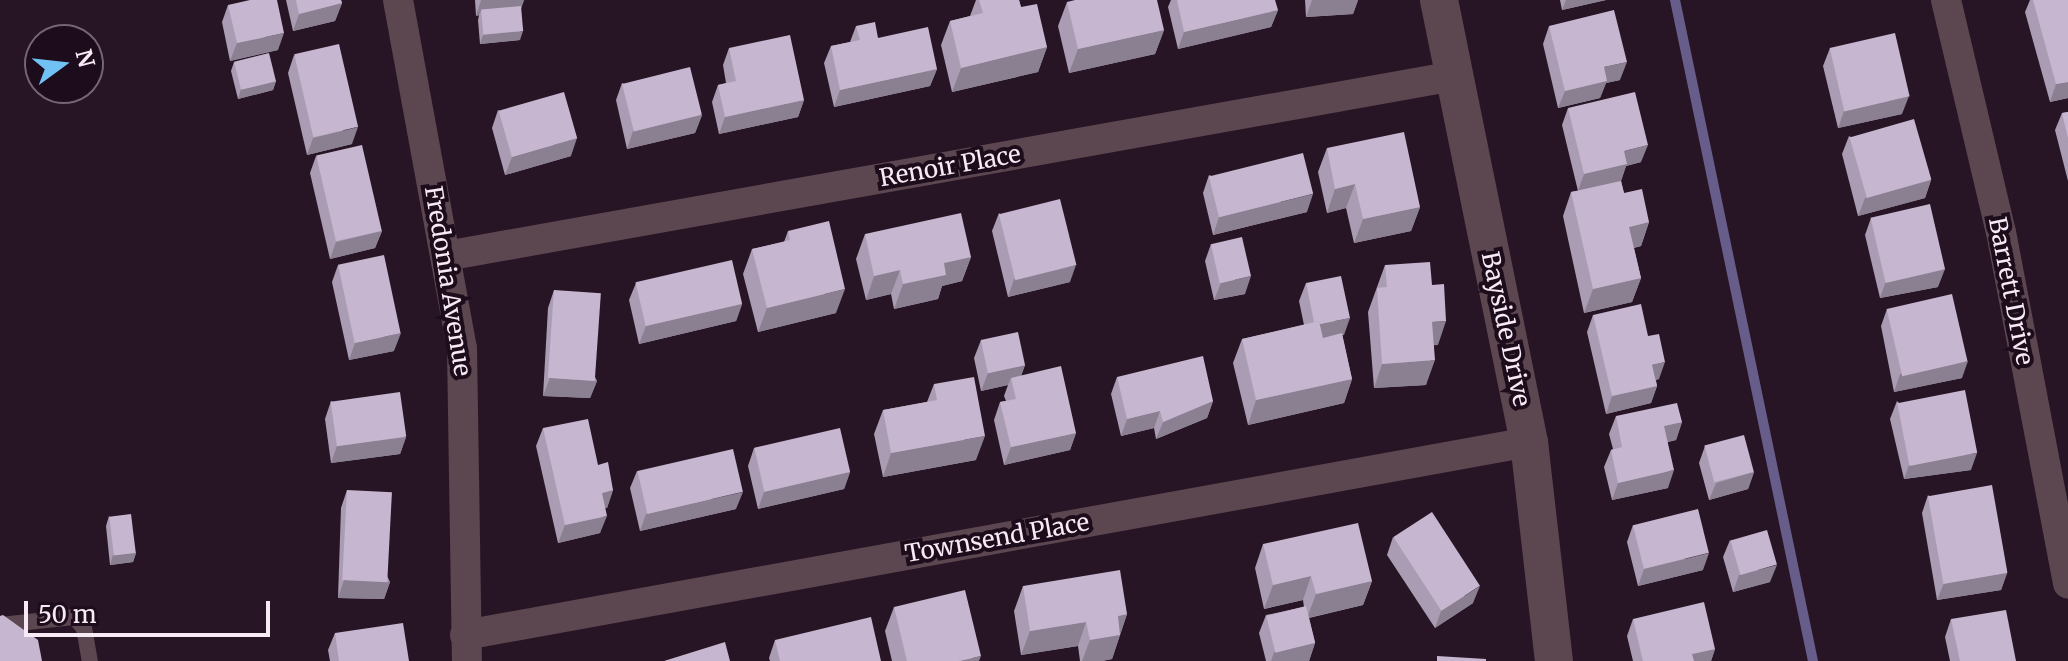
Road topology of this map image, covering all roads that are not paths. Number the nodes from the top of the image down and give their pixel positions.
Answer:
1 (398, 0) edge
2 (1439, 0) edge
3 (1946, 0) edge
4 (1454, 76) junction
5 (446, 256) junction
6 (1529, 442) junction
7 (2068, 584) edge
8 (0, 625) edge
9 (466, 648) edge
10 (90, 661) edge
11 (1554, 661) edge

1 - 5 street, Fredonia Avenue
2 - 4 street, Bayside Drive
3 - 7 street, Barrett Drive
4 - 5 street, Renoir Place
4 - 6 street, Bayside Drive
5 - 9 street, Fredonia Avenue
6 - 9 street, Townsend Place
6 - 11 street, Bayside Drive
8 - 10 lane

